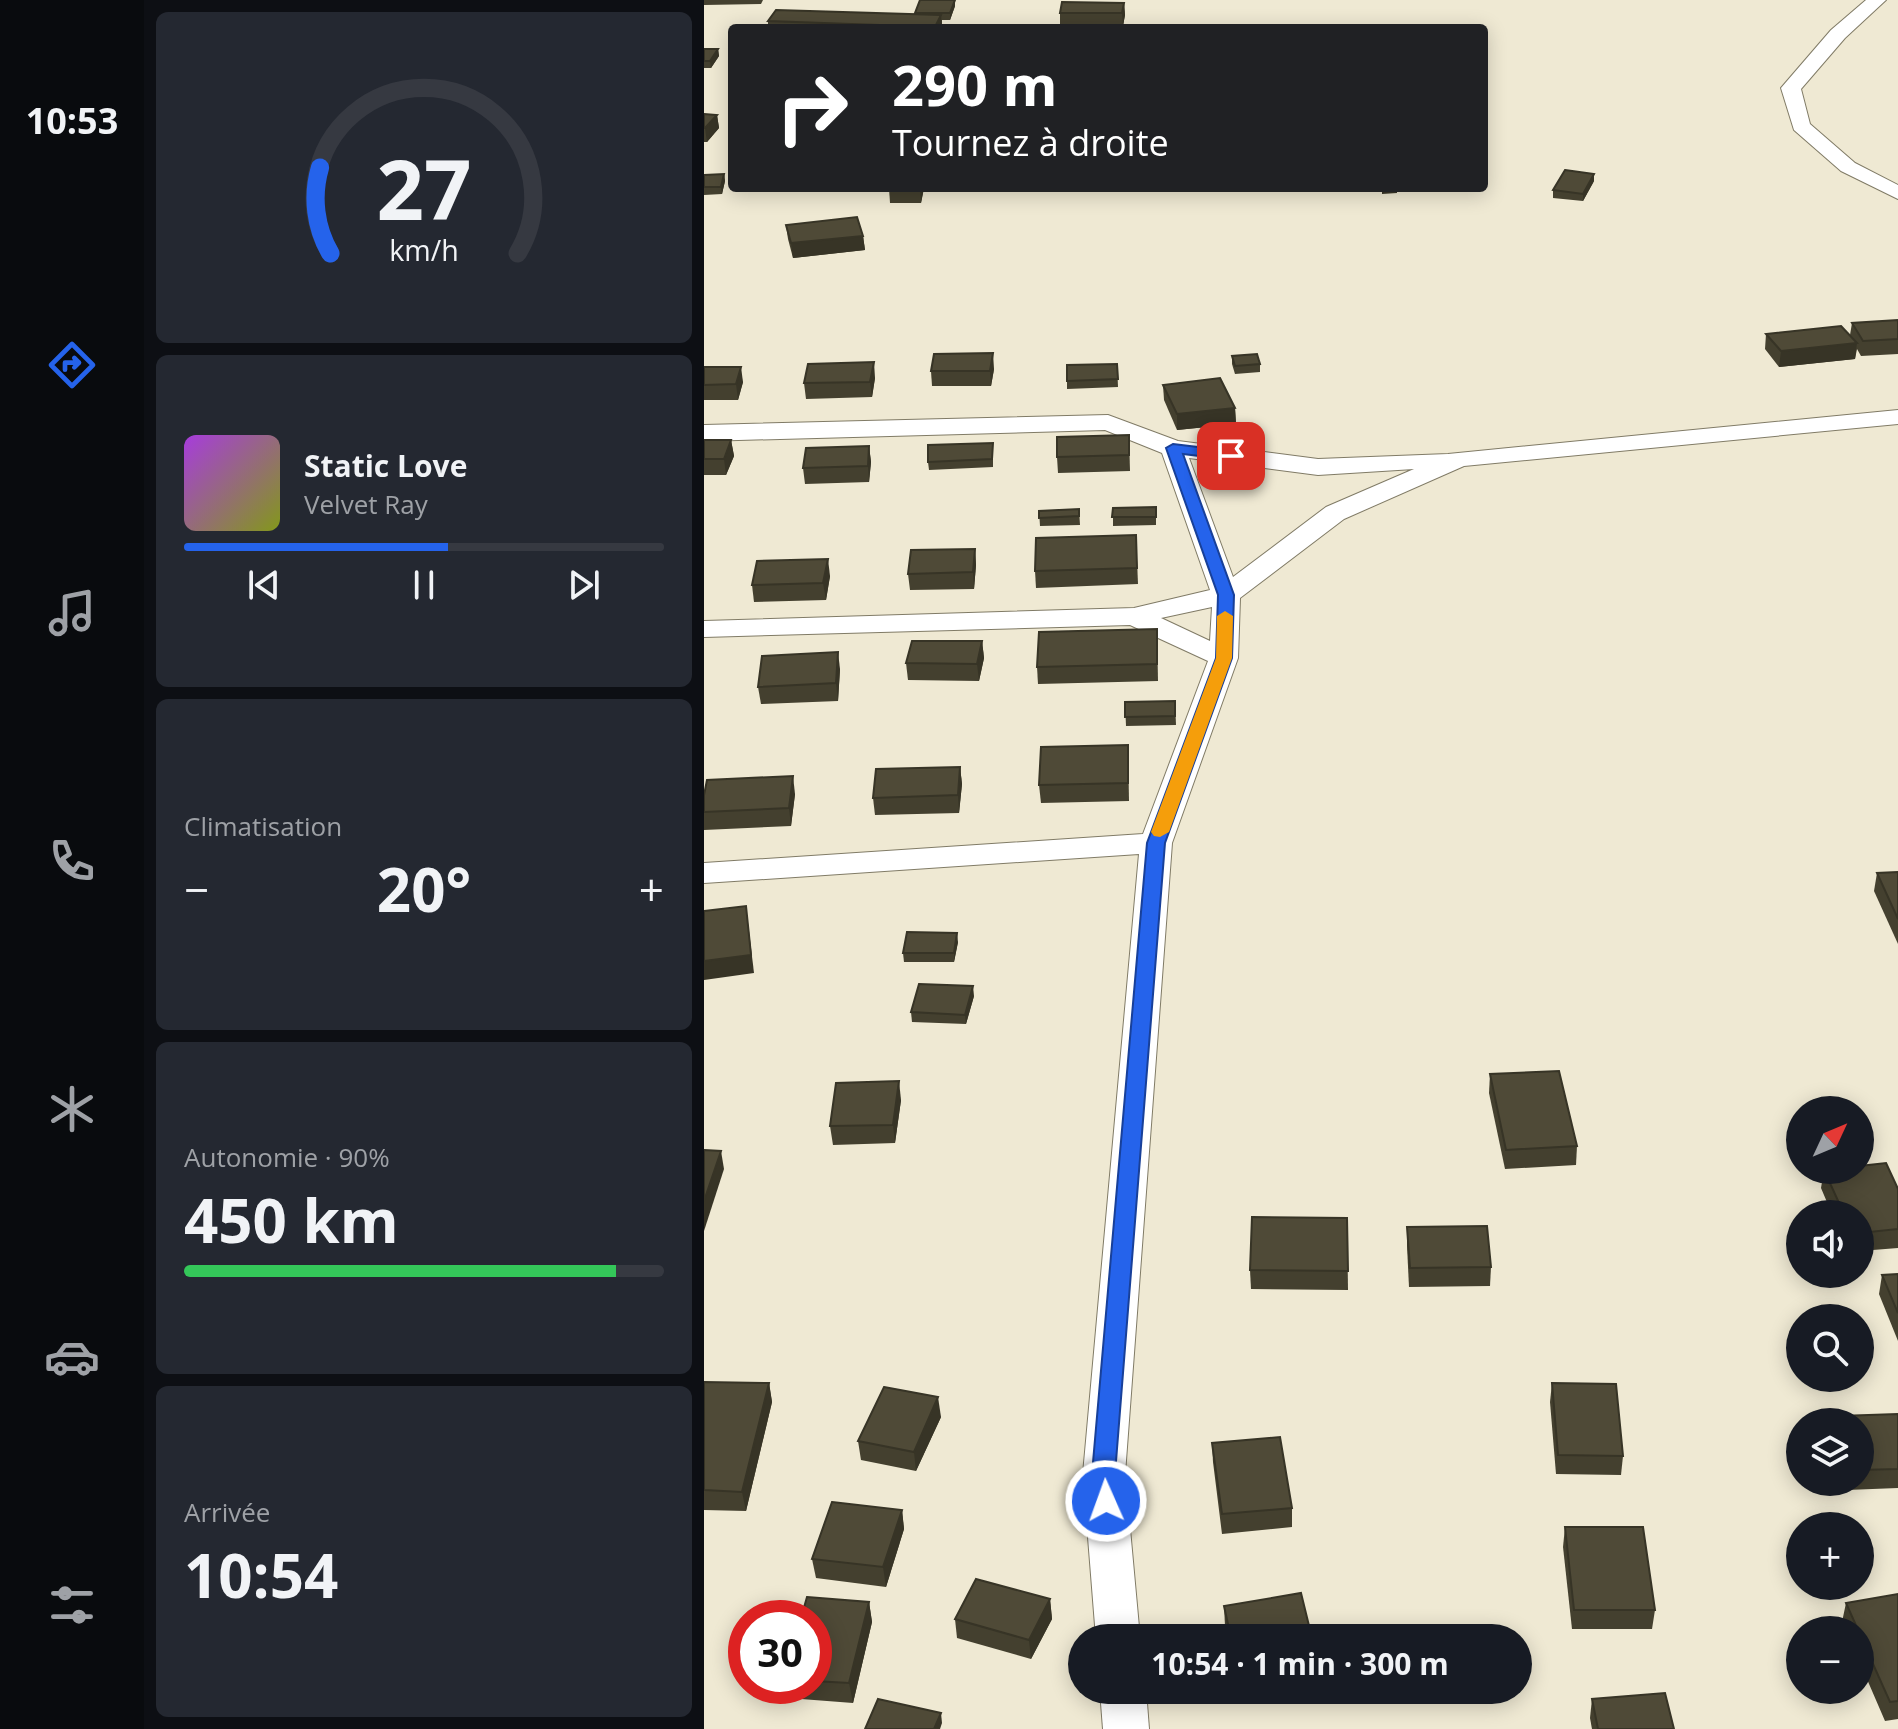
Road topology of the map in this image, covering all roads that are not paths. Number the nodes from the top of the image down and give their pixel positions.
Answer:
1 (1877, 0) edge
2 (1898, 193) edge
3 (1898, 417) edge
4 (704, 433) edge
5 (1173, 448) junction
6 (1459, 459) junction
7 (1226, 595) junction
8 (1134, 616) junction
9 (704, 629) edge
10 (1224, 658) junction
11 (1156, 843) junction
12 (704, 873) edge
13 (1117, 1624) edge
14 (1124, 1704) edge
15 (1126, 1729) edge

1 - 2 street
3 - 6 street
4 - 5 street
5 - 6 street
5 - 7 street
6 - 7 street
7 - 8 street
7 - 10 street
8 - 9 street
8 - 10 street
10 - 11 street
11 - 12 street
11 - 13 street
14 - 15 street

